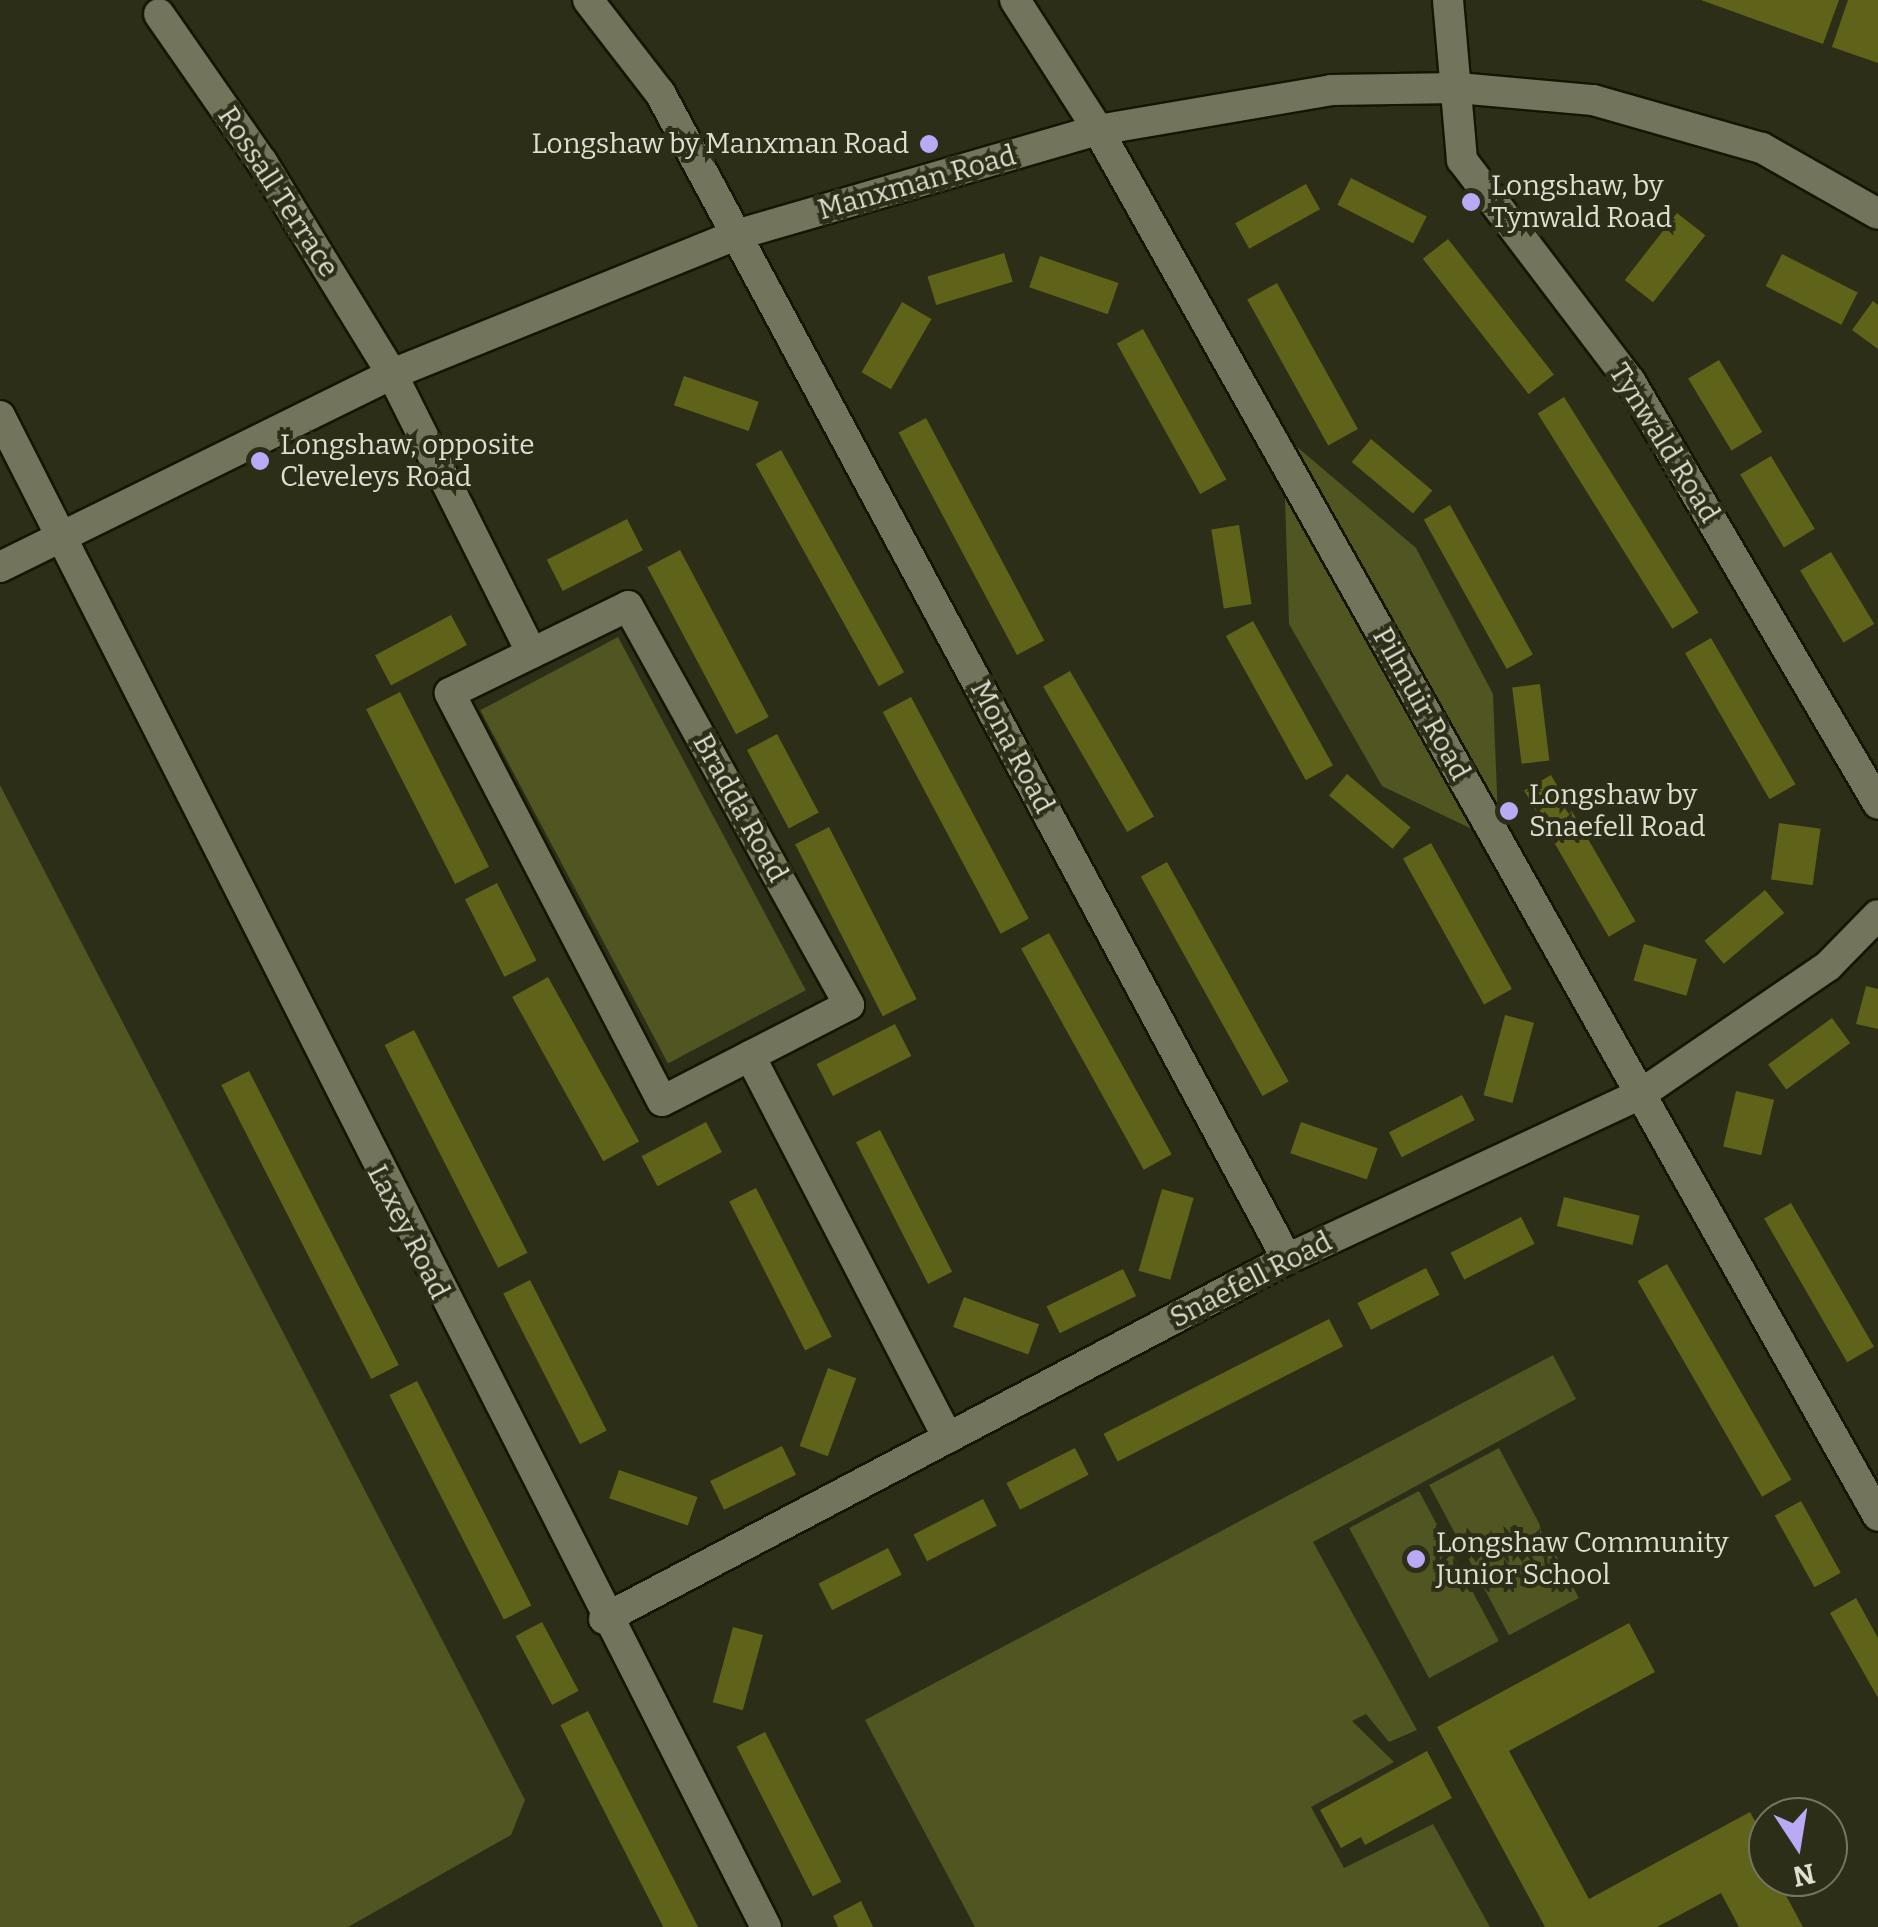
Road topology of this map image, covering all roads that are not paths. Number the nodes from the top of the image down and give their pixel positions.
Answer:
1 (588, 0) edge
2 (1016, 0) edge
3 (1448, 0) edge
4 (159, 14) dead end
5 (1458, 88) junction
6 (1098, 130) junction
7 (1878, 214) edge
8 (736, 235) junction
9 (392, 374) junction
10 (0, 416) edge
11 (56, 535) junction
12 (0, 566) edge
13 (532, 653) junction
14 (1878, 804) edge
15 (1878, 915) edge
16 (750, 1056) junction
17 (1640, 1094) junction
18 (1287, 1259) junction
19 (948, 1438) junction
20 (1878, 1516) edge
21 (604, 1619) junction
22 (766, 1927) edge

1 - 8 street, Mona Road
2 - 6 street, Pilmuir Road
3 - 5 street, Tynwald Road
4 - 9 street, Rossall Terrace
5 - 6 street, Manxman Road
5 - 7 street, Manxman Road
5 - 14 street, Tynwald Road
6 - 8 street, Manxman Road
6 - 17 street, Pilmuir Road
8 - 9 street, Manxman Road
8 - 18 street, Mona Road
9 - 11 street, Manxman Road
9 - 13 street
10 - 11 street, Laxey Road
11 - 12 street, Manxman Road
11 - 21 street, Laxey Road
13 - 16 street, Bradda Road
13 - 16 street, Bradda Road
15 - 17 street, Snaefell Road
16 - 19 street
17 - 18 street, Snaefell Road
17 - 20 street, Pilmuir Road
18 - 19 street, Snaefell Road
19 - 21 street, Snaefell Road
21 - 22 street, Laxey Road

